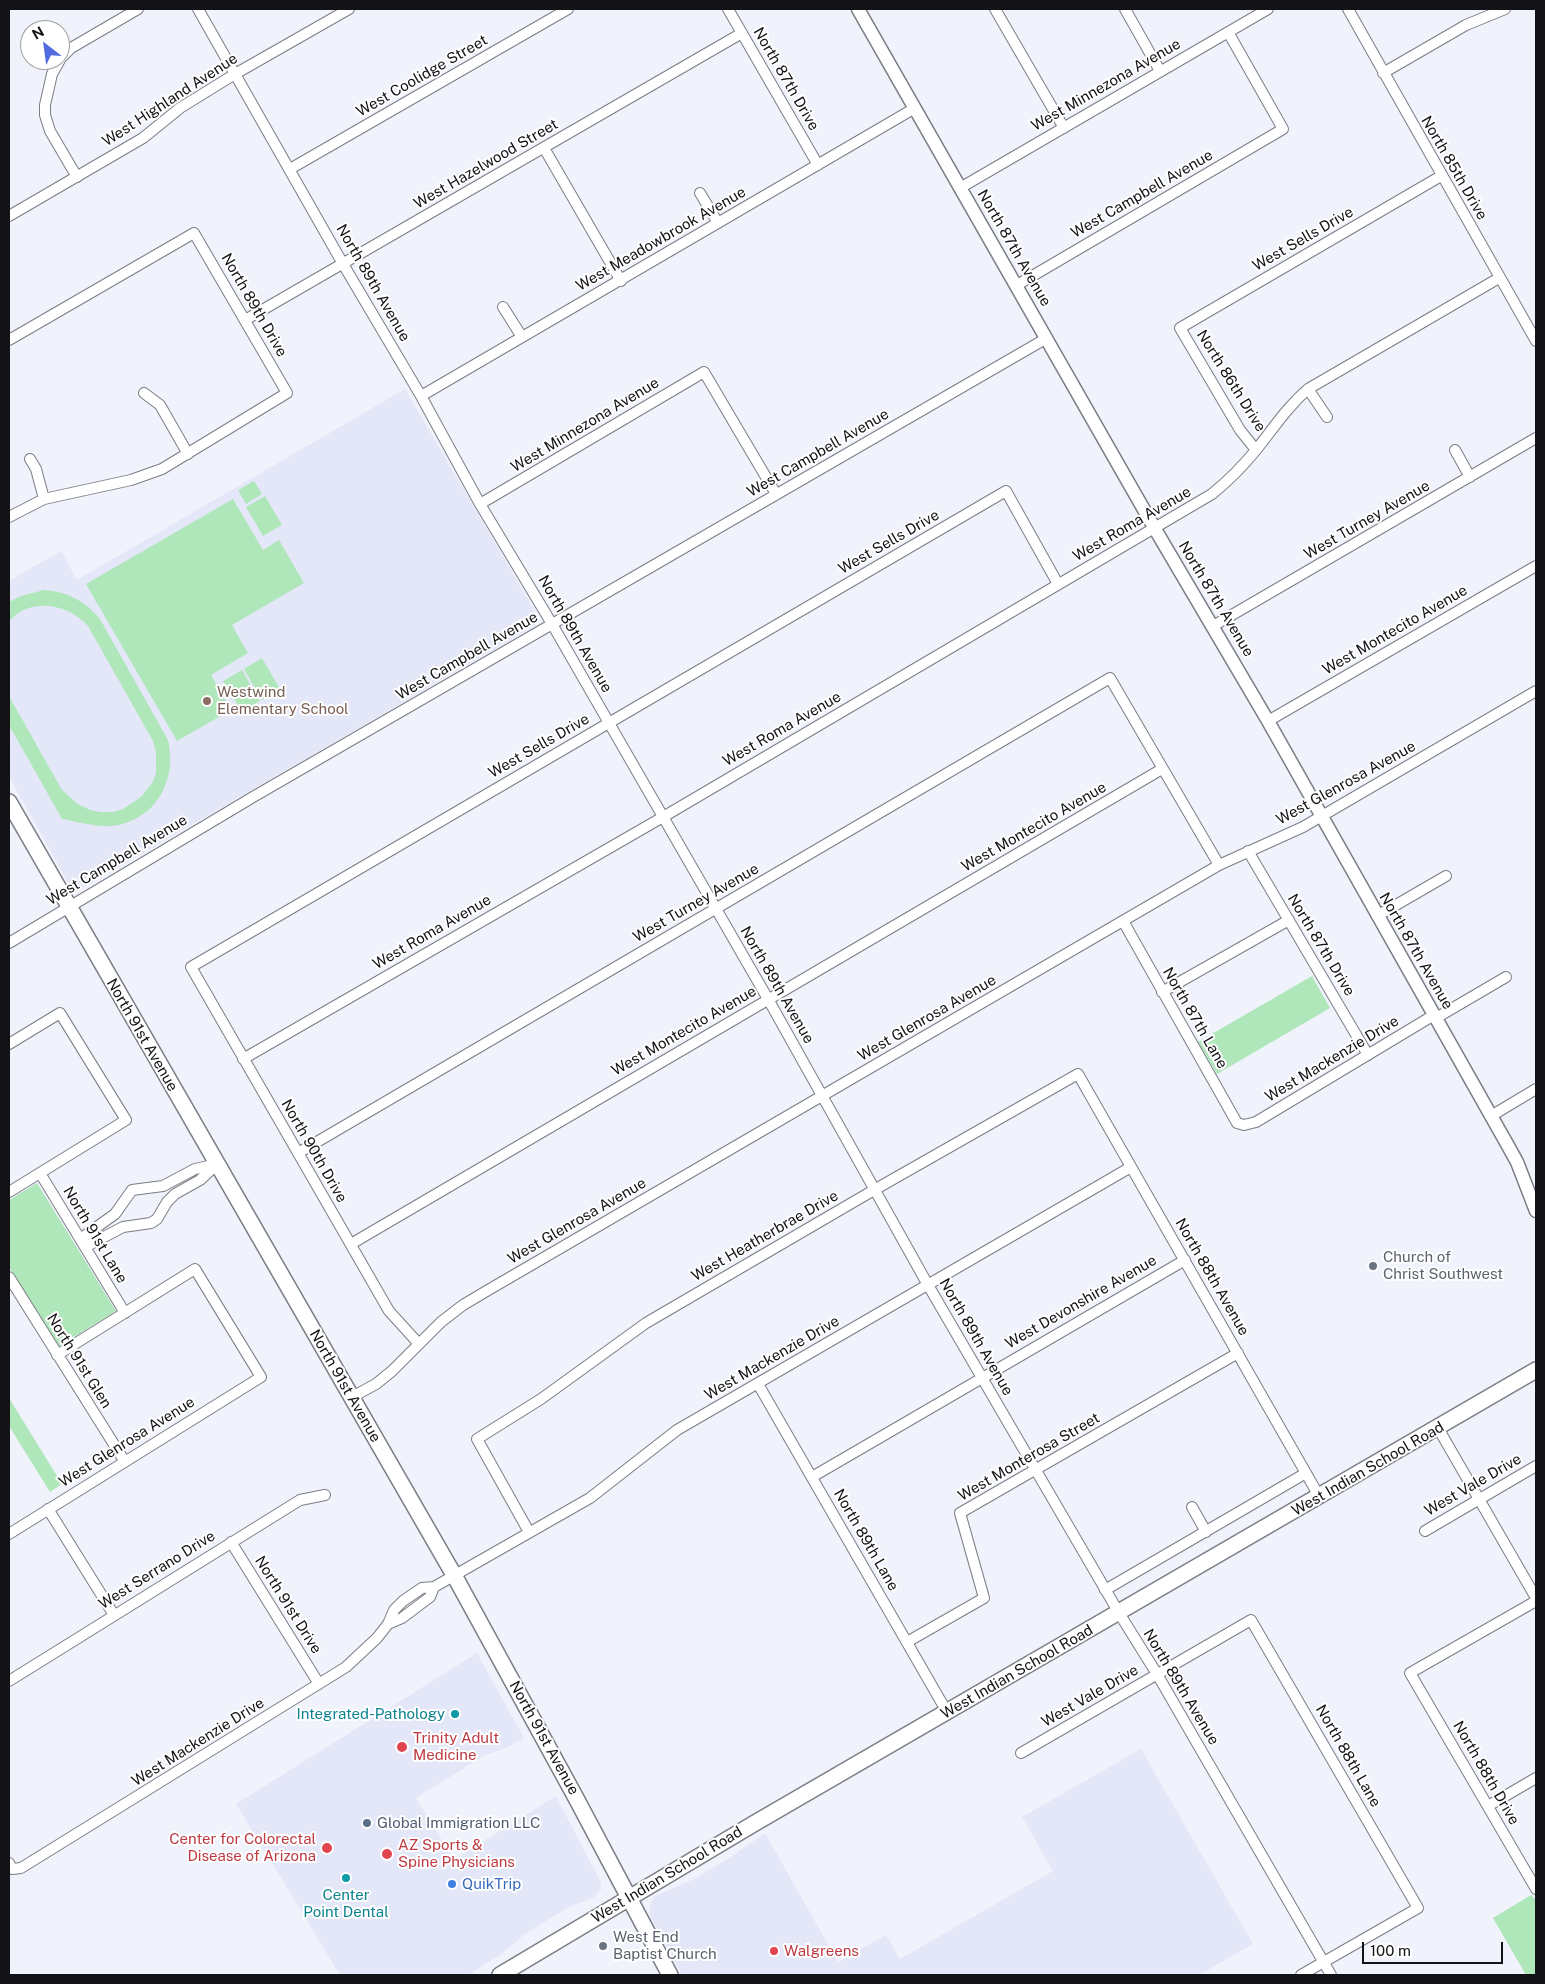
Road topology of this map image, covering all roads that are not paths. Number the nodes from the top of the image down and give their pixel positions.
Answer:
1 (138, 9) edge
2 (198, 9) edge
3 (349, 9) edge
4 (568, 9) edge
5 (728, 9) edge
6 (858, 9) edge
7 (995, 9) edge
8 (1125, 9) edge
9 (1268, 9) edge
10 (1348, 9) edge
11 (1505, 9) edge
12 (1228, 32) junction
13 (742, 33) junction
14 (1160, 71) junction
15 (1383, 73) junction
16 (235, 74) junction
17 (915, 108) junction
18 (1064, 128) junction
19 (544, 148) junction
20 (818, 165) junction
21 (290, 169) junction
22 (1441, 176) junction
23 (77, 177) junction
24 (960, 188) junction
25 (700, 193) dead end
26 (9, 216) edge
27 (718, 223) junction
28 (343, 264) junction
29 (1499, 278) junction
30 (621, 281) junction
31 (1016, 285) junction
32 (504, 307) dead end
33 (245, 320) junction
34 (1180, 328) joint
35 (522, 337) junction
36 (1047, 338) junction
37 (9, 340) edge
38 (1536, 341) edge
39 (1308, 389) junction
40 (144, 393) dead end
41 (421, 396) junction
42 (1327, 417) dead end
43 (1536, 438) edge
44 (1256, 450) junction
45 (1455, 450) dead end
46 (188, 454) junction
47 (30, 459) dead end
48 (1470, 477) junction
49 (776, 494) junction
50 (44, 499) junction
51 (480, 504) junction
52 (9, 517) edge
53 (1155, 529) junction
54 (1536, 566) edge
55 (1058, 584) junction
56 (552, 624) junction
57 (1213, 626) junction
58 (1536, 691) edge
59 (1268, 721) junction
60 (609, 723) junction
61 (1162, 770) junction
62 (9, 802) edge
63 (1322, 816) junction
64 (663, 817) junction
65 (1248, 851) junction
66 (1219, 865) junction
67 (1446, 876) dead end
68 (68, 906) junction
69 (716, 909) junction
70 (1377, 916) junction
71 (1289, 920) junction
72 (1123, 922) junction
73 (9, 943) edge
74 (191, 967) joint
75 (1506, 977) dead end
76 (1162, 992) junction
77 (768, 999) junction
78 (1435, 1017) junction
79 (9, 1044) edge
80 (1368, 1055) junction
81 (243, 1059) junction
82 (1078, 1074) joint
83 (1536, 1089) edge
84 (822, 1096) junction
85 (1491, 1116) junction
86 (1244, 1125) joint
87 (298, 1153) junction
88 (217, 1164) junction
89 (1131, 1167) junction
90 (40, 1173) junction
91 (874, 1190) junction
92 (9, 1192) edge
93 (119, 1208) junction
94 (1536, 1211) edge
95 (133, 1226) junction
96 (82, 1243) junction
97 (351, 1244) junction
98 (1185, 1260) junction
99 (9, 1277) edge
100 (928, 1285) junction
101 (125, 1313) junction
102 (419, 1344) junction
103 (1238, 1354) junction
104 (57, 1355) junction
105 (1536, 1370) edge
106 (983, 1377) junction
107 (758, 1384) junction
108 (352, 1397) junction
109 (1438, 1428) junction
110 (124, 1462) junction
111 (1536, 1466) edge
112 (1036, 1471) junction
113 (1306, 1473) junction
114 (812, 1477) junction
115 (326, 1495) dead end
116 (1319, 1496) junction
117 (1480, 1499) junction
118 (1192, 1507) dead end
119 (48, 1509) junction
120 (1425, 1531) dead end
121 (529, 1532) junction
122 (1206, 1532) junction
123 (9, 1534) edge
124 (230, 1542) junction
125 (454, 1575) junction
126 (1106, 1590) junction
127 (1536, 1599) edge
128 (1119, 1613) junction
129 (114, 1615) junction
130 (1251, 1620) joint
131 (907, 1642) junction
132 (1158, 1674) junction
133 (9, 1681) edge
134 (319, 1684) junction
135 (947, 1712) junction
136 (1021, 1754) dead end
137 (1536, 1778) edge
138 (1488, 1806) junction
139 (10, 1866) edge
140 (1536, 1890) edge
141 (628, 1898) junction
142 (1324, 1962) junction
143 (500, 1975) edge
144 (670, 1975) edge
145 (1301, 1975) edge
146 (1331, 1975) edge

1 - 23 street
2 - 16 street, North 89th Avenue
3 - 16 street, West Highland Avenue
4 - 21 street, West Coolidge Street
5 - 13 street, North 87th Drive
6 - 17 street, North 87th Avenue
7 - 18 street
8 - 14 street
9 - 12 street, West Minnezona Avenue
10 - 15 street, North 85th Drive
11 - 15 street
12 - 14 street, West Minnezona Avenue
12 - 31 street, West Campbell Avenue
13 - 19 street, West Hazelwood Street
13 - 20 street, North 87th Drive
14 - 18 street, West Minnezona Avenue
15 - 22 street, North 85th Drive
16 - 21 street, North 89th Avenue
16 - 23 street, West Highland Avenue
17 - 20 street, West Meadowbrook Avenue
17 - 24 street, North 87th Avenue
18 - 24 street, West Minnezona Avenue
19 - 28 street, West Hazelwood Street
19 - 30 street
20 - 27 street, West Meadowbrook Avenue
21 - 28 street, North 89th Avenue
22 - 29 street, North 85th Drive
22 - 34 street, West Sells Drive
23 - 26 street, West Highland Avenue
24 - 31 street, North 87th Avenue
25 - 27 street
27 - 30 street, West Meadowbrook Avenue
28 - 33 street, West Hazelwood Street
28 - 41 street, North 89th Avenue
29 - 38 street, North 85th Drive
29 - 39 street, West Roma Avenue
30 - 35 street, West Meadowbrook Avenue
31 - 36 street, North 87th Avenue
32 - 35 street
33 - 37 street, North 89th Drive
33 - 46 street, North 89th Drive
34 - 44 street, North 86th Drive
35 - 41 street, West Meadowbrook Avenue
36 - 49 street, West Campbell Avenue
36 - 53 street, North 87th Avenue
39 - 42 street
39 - 44 street, West Roma Avenue
40 - 46 street
41 - 51 street, North 89th Avenue
43 - 48 street, West Turney Avenue
44 - 53 street, West Roma Avenue
45 - 48 street
46 - 50 street
47 - 50 street
48 - 57 street, West Turney Avenue
49 - 51 street, West Minnezona Avenue
49 - 56 street, West Campbell Avenue
50 - 52 street
51 - 56 street, North 89th Avenue
53 - 55 street, West Roma Avenue
53 - 57 street, North 87th Avenue
54 - 59 street, West Montecito Avenue
55 - 60 street, West Sells Drive
55 - 64 street, West Roma Avenue
56 - 60 street, North 89th Avenue
56 - 68 street, West Campbell Avenue
57 - 59 street, North 87th Avenue
58 - 63 street, West Glenrosa Avenue
59 - 63 street, North 87th Avenue
60 - 64 street, North 89th Avenue
60 - 74 street, West Sells Drive
61 - 66 street
61 - 69 street, West Turney Avenue
61 - 77 street, West Montecito Avenue
62 - 68 main road, North 91st Avenue
63 - 65 street, West Glenrosa Avenue
63 - 70 street, North 87th Avenue
64 - 69 street, North 89th Avenue
64 - 81 street, West Roma Avenue
65 - 66 street, West Glenrosa Avenue
65 - 71 street, North 87th Drive
66 - 72 street, West Glenrosa Avenue
67 - 70 street
68 - 73 street, West Campbell Avenue
68 - 88 main road, North 91st Avenue
69 - 77 street, North 89th Avenue
69 - 87 street, West Turney Avenue
70 - 78 street, North 87th Avenue
71 - 76 street
71 - 80 street, North 87th Drive
72 - 76 street, North 87th Lane
72 - 84 street, West Glenrosa Avenue
74 - 81 street, North 90th Drive
75 - 78 street, West Mackenzie Drive
76 - 86 street, North 87th Lane
77 - 84 street, North 89th Avenue
77 - 97 street, West Montecito Avenue
78 - 80 street, West Mackenzie Drive
78 - 85 street, North 87th Avenue
79 - 90 street
80 - 86 street, West Mackenzie Drive
81 - 87 street, North 90th Drive
82 - 89 street, North 88th Avenue
82 - 91 street, West Heatherbrae Drive
83 - 85 street
84 - 91 street, North 89th Avenue
84 - 102 street, West Glenrosa Avenue
85 - 94 street, North 87th Avenue
87 - 97 street, North 90th Drive
88 - 93 street
88 - 95 street
88 - 108 main road, North 91st Avenue
89 - 98 street, North 88th Avenue
89 - 100 street, West Mackenzie Drive
90 - 92 street
90 - 96 street, North 91st Lane
91 - 100 street, North 89th Avenue
91 - 121 street, West Heatherbrae Drive
93 - 95 street
93 - 96 street
95 - 96 street
96 - 101 street, North 91st Lane
97 - 102 street, North 90th Drive
98 - 103 street, North 88th Avenue
98 - 106 street, West Devonshire Avenue
99 - 104 street, North 91st Glen
100 - 106 street, North 89th Avenue
100 - 107 street, West Mackenzie Drive
101 - 104 street
101 - 110 street, West Glenrosa Avenue
102 - 108 street, West Glenrosa Avenue
103 - 112 street, West Monterosa Street
103 - 113 street, North 88th Avenue
104 - 110 street, North 91st Glen
105 - 109 main road, West Indian School Road
106 - 112 street, North 89th Avenue
106 - 114 street, West Devonshire Avenue
107 - 114 street, North 89th Lane
107 - 121 street, West Mackenzie Drive
108 - 125 main road, North 91st Avenue
109 - 116 main road, West Indian School Road
109 - 117 street
110 - 119 street, West Glenrosa Avenue
111 - 117 street, West Vale Drive
112 - 126 street, North 89th Avenue
112 - 131 street, West Monterosa Street
113 - 116 street, North 88th Avenue
113 - 122 street, West Indian School Road
114 - 131 street, North 89th Lane
115 - 124 street, West Serrano Drive
116 - 128 main road, West Indian School Road
117 - 120 street, West Vale Drive
117 - 127 street
118 - 122 street
119 - 123 street, West Glenrosa Avenue
119 - 129 street
121 - 125 street, West Mackenzie Drive
122 - 126 street, West Indian School Road
124 - 129 street, West Serrano Drive
124 - 134 street, North 91st Drive
125 - 134 street, West Mackenzie Drive
125 - 141 main road, North 91st Avenue
126 - 128 street, North 89th Avenue
127 - 138 street, North 88th Drive
128 - 132 street, North 89th Avenue
128 - 135 main road, West Indian School Road
129 - 133 street, West Serrano Drive
130 - 132 street, West Vale Drive
130 - 142 street, North 88th Lane
131 - 135 street, North 89th Lane
132 - 136 street, West Vale Drive
132 - 142 street, North 89th Avenue
134 - 139 street, West Mackenzie Drive
135 - 141 main road, West Indian School Road
137 - 138 street
138 - 140 street, North 88th Drive
141 - 143 main road, West Indian School Road
141 - 144 main road, North 91st Avenue
142 - 145 street
142 - 146 street, North 89th Avenue

